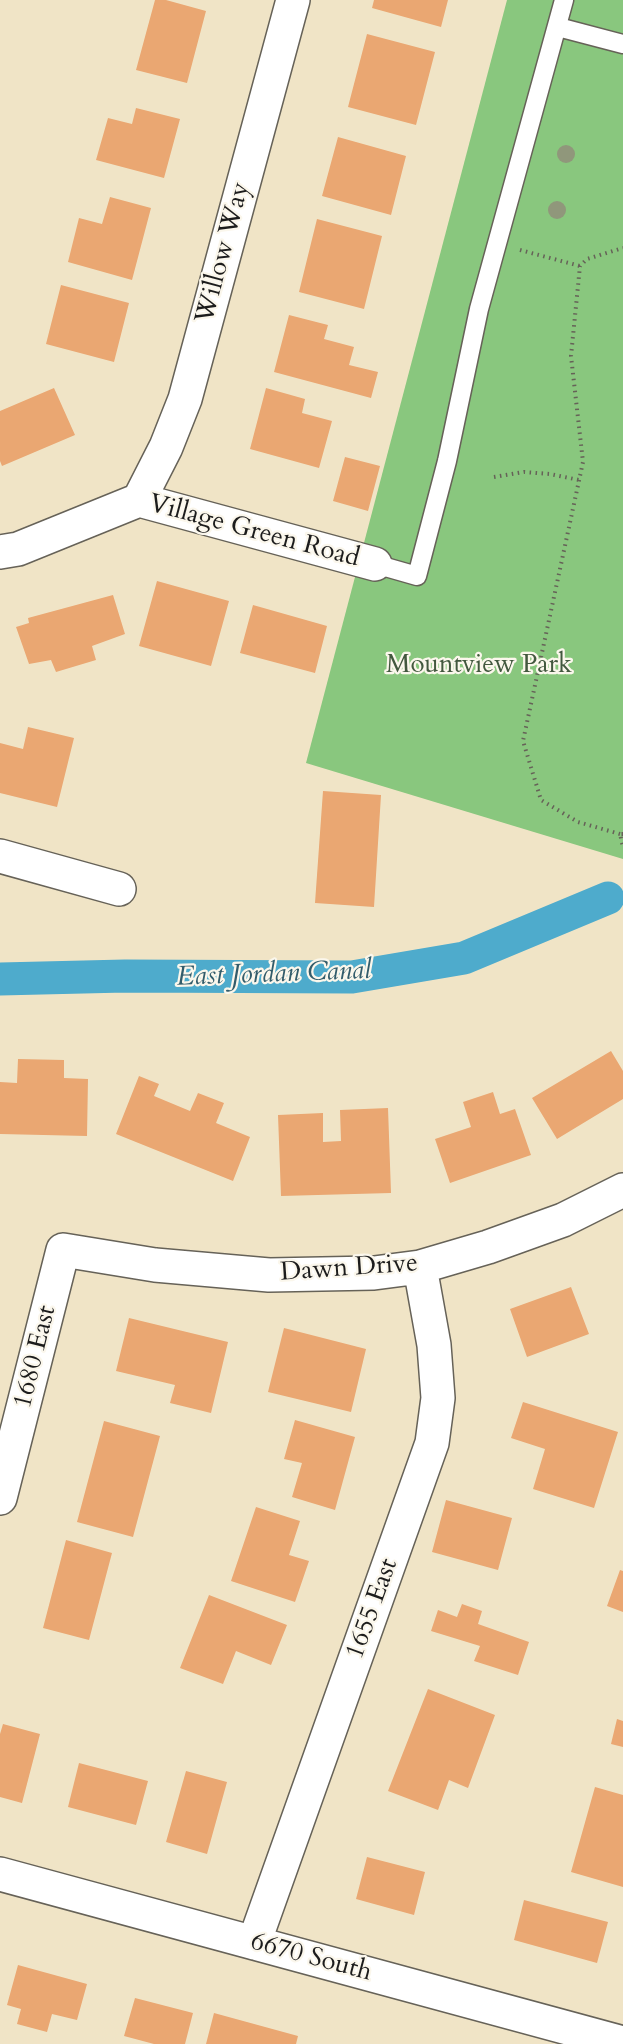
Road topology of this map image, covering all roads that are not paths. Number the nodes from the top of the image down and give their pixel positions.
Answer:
1 (292, 0) edge
2 (564, 0) edge
3 (558, 27) junction
4 (623, 44) edge
5 (139, 500) junction
6 (0, 552) edge
7 (375, 564) joint
8 (0, 856) edge
9 (119, 889) dead end
10 (623, 1190) edge
11 (63, 1250) joint
12 (420, 1267) junction
13 (0, 1498) edge
14 (0, 1874) edge
15 (254, 1943) junction
16 (623, 2043) edge

1 - 5 street, Willow Way
2 - 3 lane
3 - 4 lane
3 - 7 lane
5 - 6 street, Village Green Road
5 - 7 street, Village Green Road
8 - 9 street
10 - 12 street, Dawn Drive
11 - 12 street, Dawn Drive
11 - 13 street, 1680 East
12 - 15 street, 1655 East
14 - 15 street, 6670 South
15 - 16 street, 6670 South

